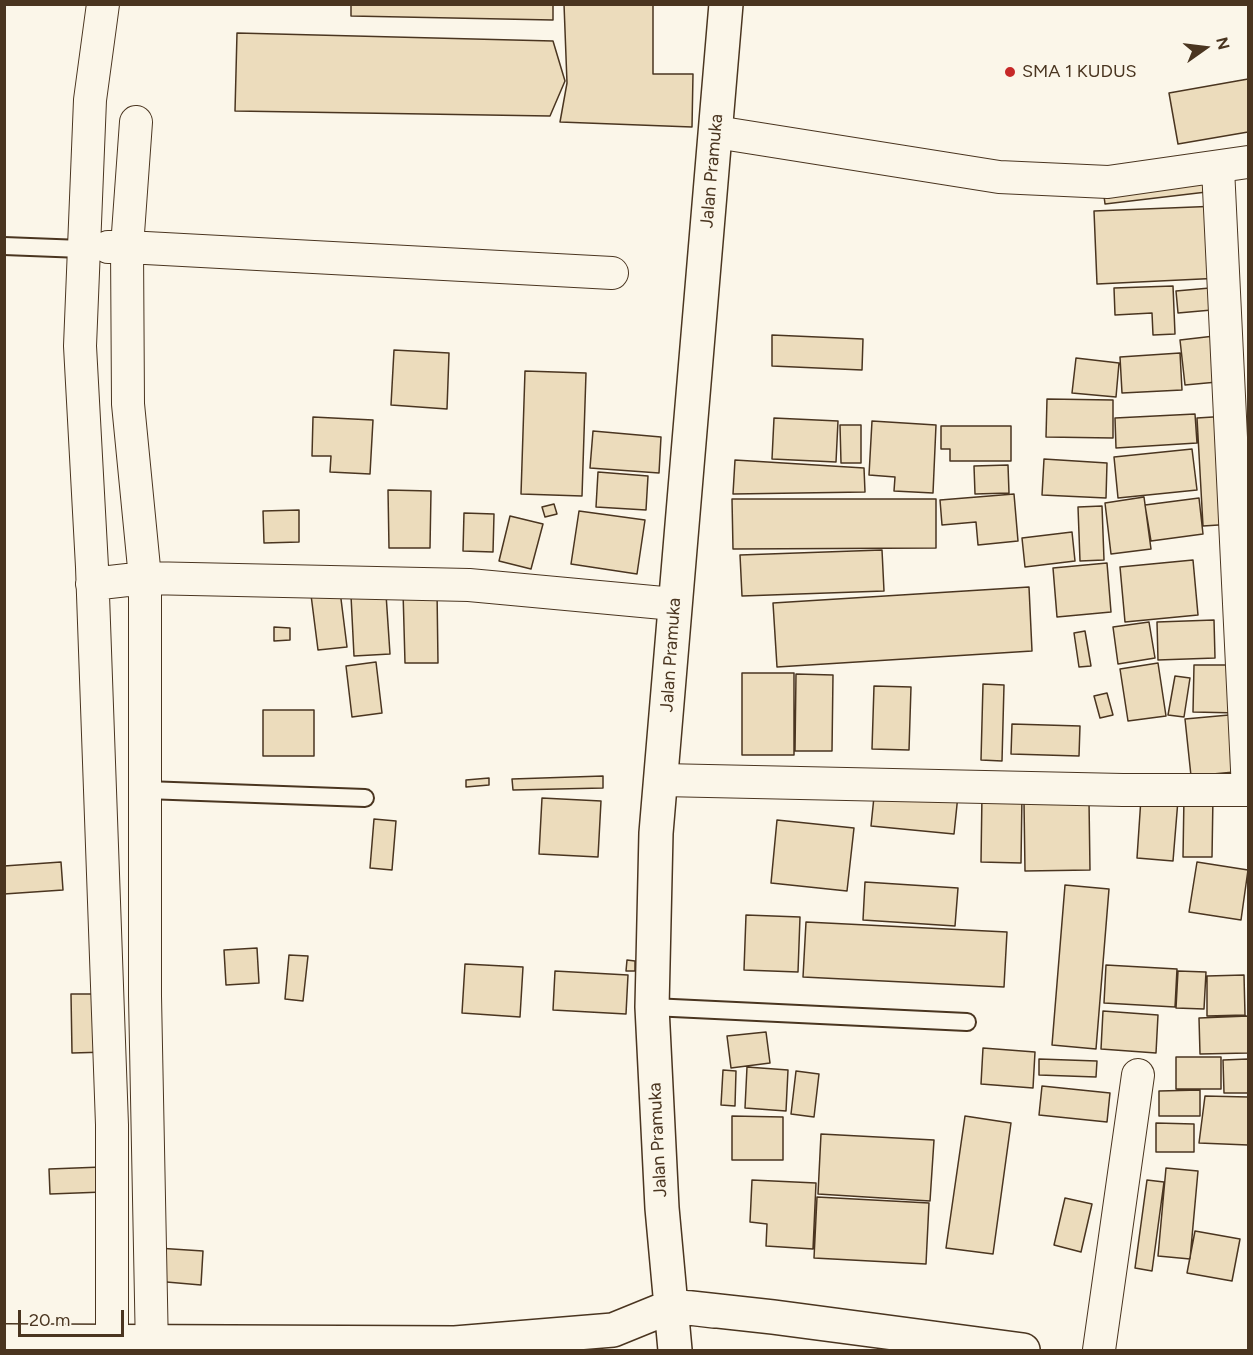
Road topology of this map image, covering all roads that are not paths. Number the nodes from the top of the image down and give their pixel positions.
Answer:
1 (103, 4) edge
2 (726, 4) edge
3 (136, 122) dead end
4 (716, 132) junction
5 (1248, 162) edge
6 (1218, 168) junction
7 (4, 246) edge
8 (105, 248) junction
9 (612, 273) dead end
10 (140, 578) junction
11 (96, 583) junction
12 (674, 604) junction
13 (662, 780) junction
14 (146, 790) junction
15 (365, 798) dead end
16 (652, 1007) junction
17 (967, 1022) dead end
18 (1138, 1075) dead end
19 (672, 1306) junction
20 (4, 1341) edge
21 (132, 1344) edge
22 (675, 1350) edge
23 (1023, 1350) edge
24 (1099, 1350) edge

1 - 8 street
2 - 4 main road, Jalan Pramuka
3 - 8 street
4 - 6 street
4 - 12 main road, Jalan Pramuka
5 - 6 street
6 - 13 street
7 - 8 lane
8 - 9 street
8 - 10 street
8 - 11 street
10 - 11 street
10 - 12 street
10 - 14 street
11 - 21 street
12 - 13 main road, Jalan Pramuka
13 - 16 main road, Jalan Pramuka
14 - 15 lane
14 - 21 street
16 - 17 lane
16 - 19 main road, Jalan Pramuka
18 - 24 street
19 - 21 main road
19 - 22 main road, Jalan Pramuka
19 - 23 main road
20 - 21 main road

